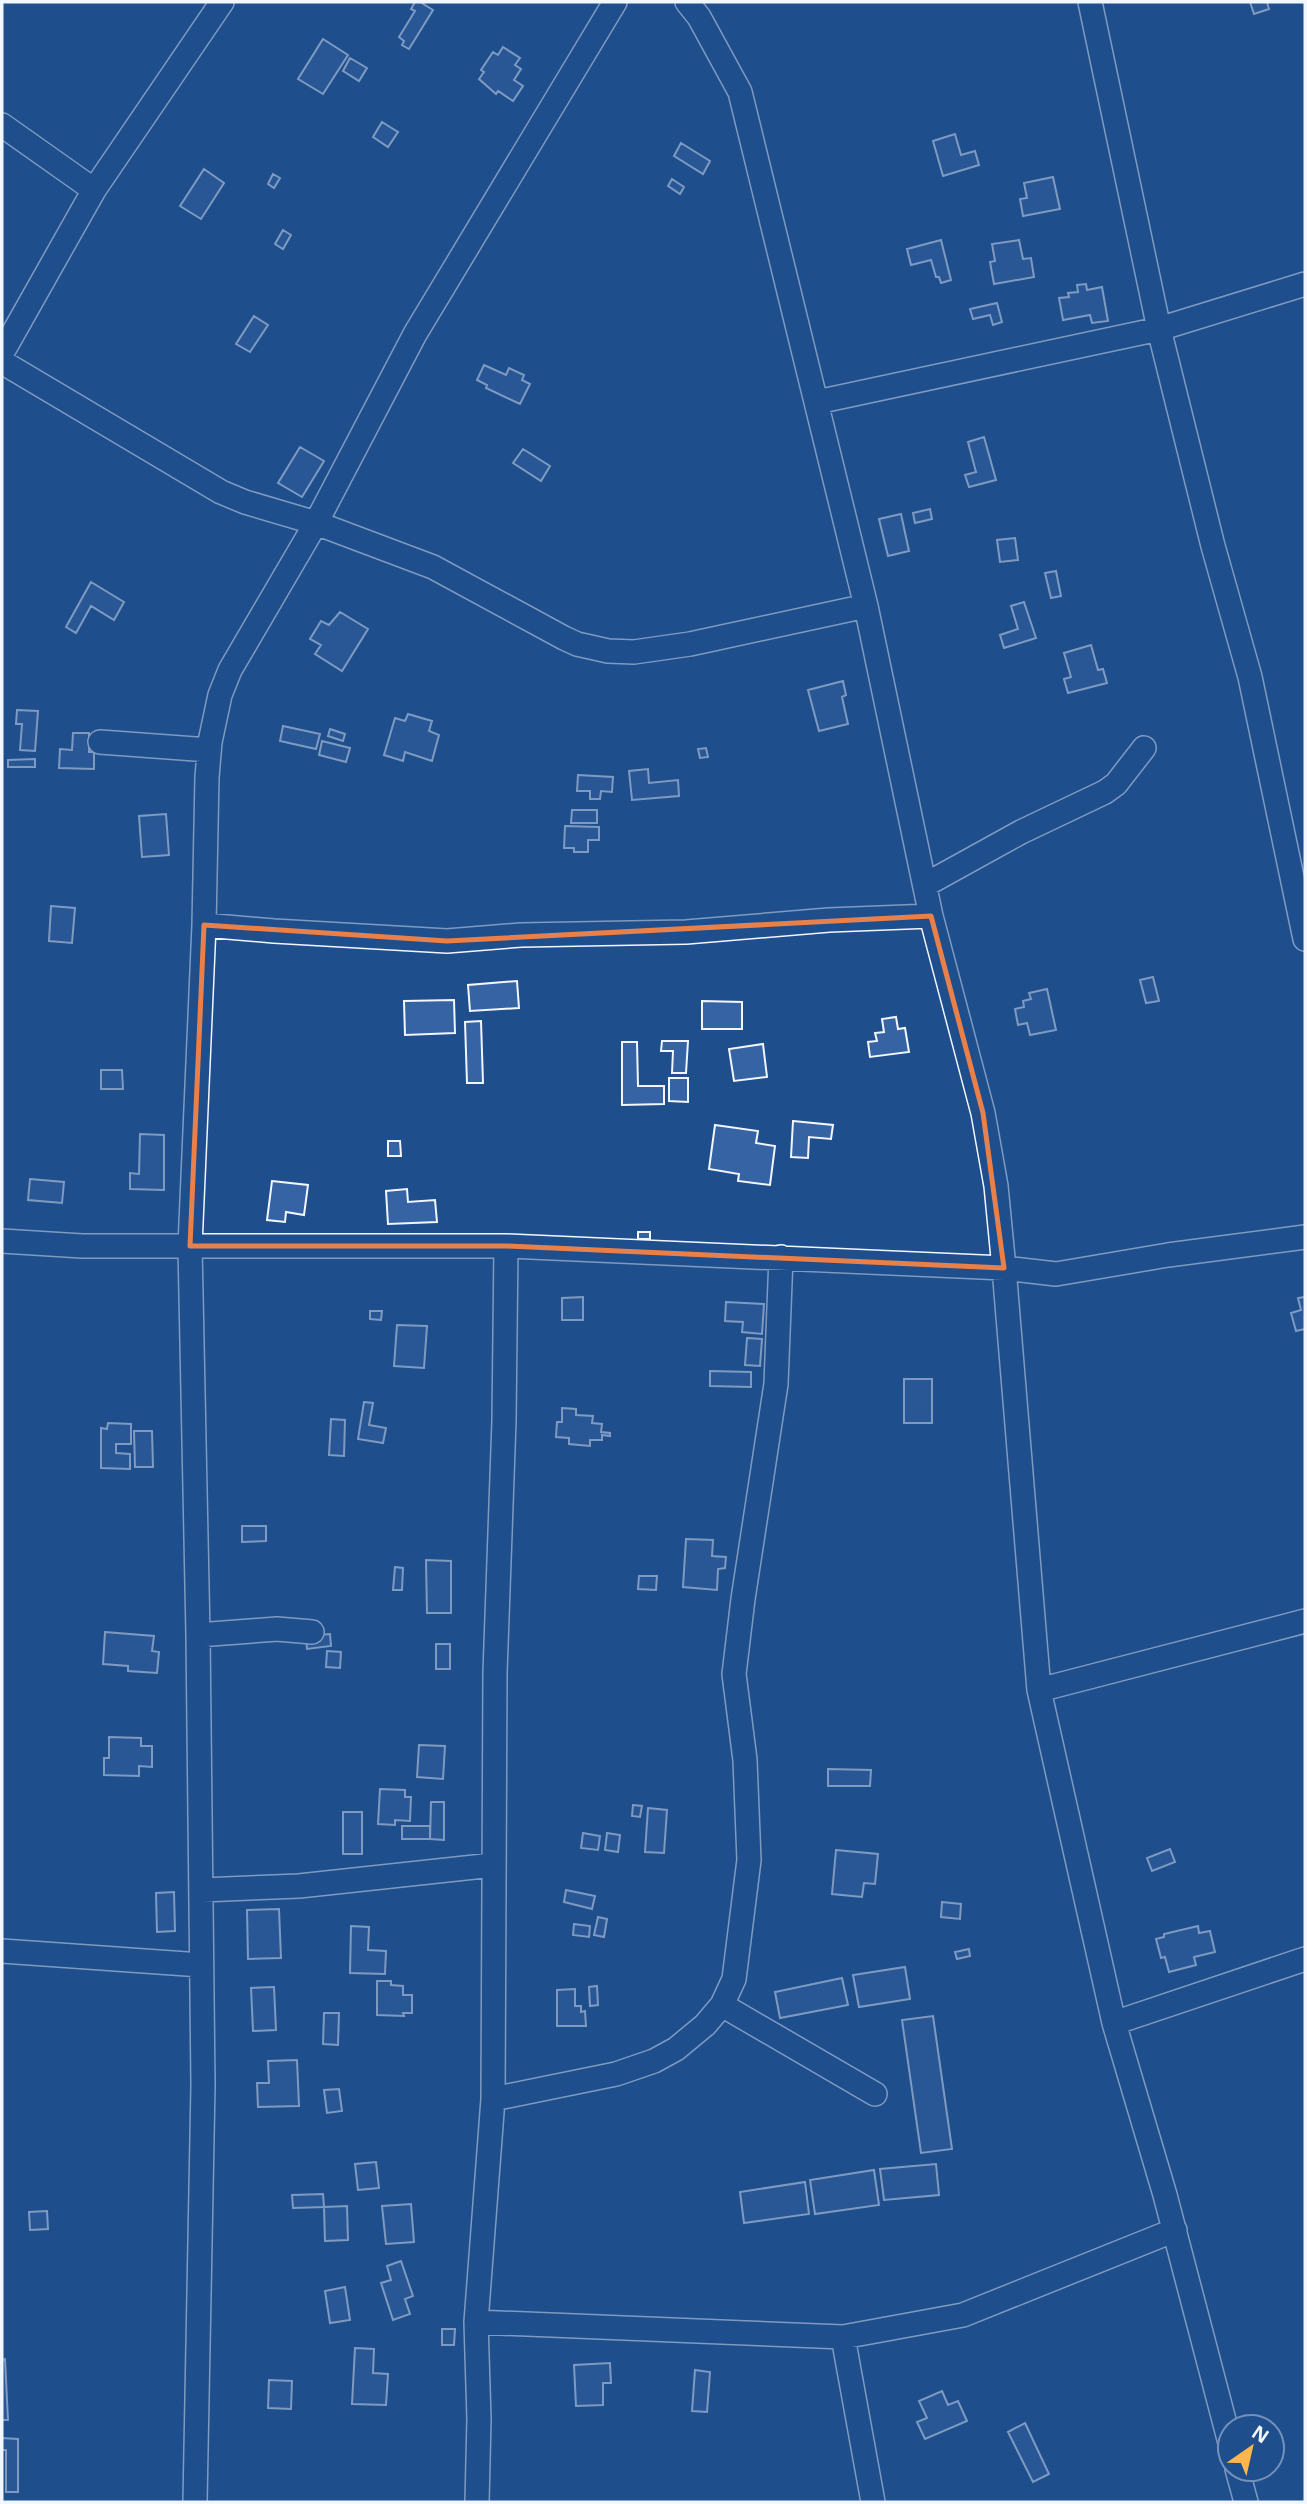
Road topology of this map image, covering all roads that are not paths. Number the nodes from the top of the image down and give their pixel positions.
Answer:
1 (222, 2) edge
2 (615, 2) edge
3 (687, 2) edge
4 (1090, 2) edge
5 (2, 125) edge
6 (94, 190) junction
7 (1305, 284) edge
8 (1159, 329) junction
9 (2, 353) edge
10 (2, 362) edge
11 (817, 402) junction
12 (316, 523) junction
13 (866, 606) junction
14 (100, 742) dead end
15 (1144, 748) dead end
16 (209, 750) junction
17 (925, 885) junction
18 (931, 916) junction
19 (204, 925) junction
20 (1305, 939) edge
21 (1305, 1237) edge
22 (2, 1241) edge
23 (190, 1246) junction
24 (506, 1246) junction
25 (781, 1257) junction
26 (1004, 1268) junction
27 (1305, 1620) edge
28 (312, 1632) dead end
29 (198, 1635) junction
30 (1039, 1690) junction
31 (494, 1865) junction
32 (202, 1890) junction
33 (2, 1951) edge
34 (1305, 1959) edge
35 (201, 1965) junction
36 (722, 2005) junction
37 (1114, 2023) junction
38 (875, 2094) dead end
39 (493, 2099) junction
40 (1174, 2230) junction
41 (476, 2322) junction
42 (843, 2337) junction
43 (1222, 2413) edge
44 (1241, 2483) edge
45 (195, 2502) edge
46 (477, 2502) edge
47 (873, 2502) edge
48 (1246, 2502) edge

1 - 6 street
2 - 12 street
3 - 11 street
4 - 8 street
5 - 6 street
6 - 9 street
7 - 8 street
8 - 11 street
8 - 20 street
10 - 12 street
11 - 13 street
12 - 13 street
12 - 16 street
13 - 17 street
14 - 16 street
15 - 17 street
16 - 19 street
17 - 18 street
18 - 19 street
18 - 26 street
19 - 23 street
21 - 26 street
22 - 23 street
23 - 24 street
23 - 29 street
24 - 25 street
24 - 31 street
25 - 26 street
25 - 36 street
26 - 30 street
27 - 30 street
28 - 29 street
29 - 32 street
30 - 37 street
31 - 32 street
31 - 39 street
32 - 35 street
33 - 35 street
34 - 37 street
35 - 45 street
36 - 38 street
36 - 39 street
37 - 40 street
39 - 41 street
40 - 42 street
40 - 43 street
41 - 42 street
41 - 46 street
42 - 47 street
44 - 48 street

